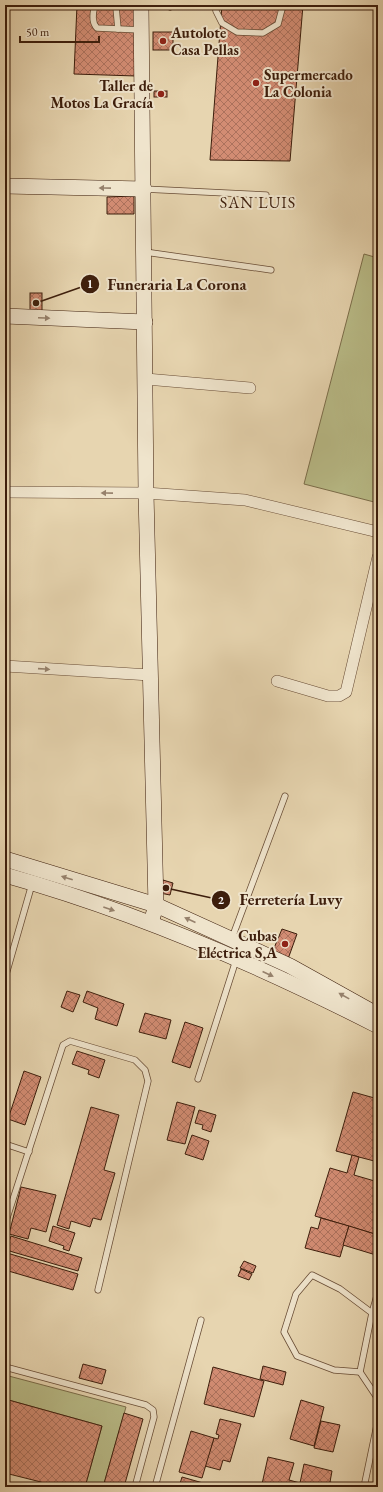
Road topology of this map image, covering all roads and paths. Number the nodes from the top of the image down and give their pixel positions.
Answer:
1 (95, 5) edge
2 (115, 5) edge
3 (142, 5) edge
4 (215, 5) edge
5 (282, 5) edge
6 (118, 28) junction
7 (142, 30) junction
8 (5, 186) edge
9 (144, 189) junction
10 (266, 195) dead end
11 (144, 252) junction
12 (271, 270) dead end
13 (5, 316) edge
14 (145, 322) junction
15 (146, 379) junction
16 (250, 388) dead end
17 (5, 492) edge
18 (146, 493) junction
19 (378, 532) edge
20 (378, 557) edge
21 (5, 666) edge
22 (150, 675) junction
23 (277, 681) dead end
24 (285, 796) dead end
25 (5, 859) edge
26 (5, 875) edge
27 (35, 876) junction
28 (156, 906) junction
29 (150, 923) junction
30 (234, 949) junction
31 (5, 978) edge
32 (378, 1015) edge
33 (378, 1026) edge
34 (378, 1057) edge
35 (378, 1064) edge
36 (198, 1078) dead end
37 (5, 1144) edge
38 (29, 1152) junction
39 (5, 1224) edge
40 (98, 1290) dead end
41 (378, 1292) edge
42 (372, 1313) junction
43 (201, 1320) dead end
44 (5, 1367) edge
45 (360, 1372) junction
46 (378, 1399) edge
47 (378, 1420) edge
48 (135, 1487) edge
49 (155, 1487) edge
50 (364, 1487) edge

1 - 6 lane
2 - 6 lane
3 - 7 street
4 - 5 lane
6 - 7 lane
7 - 9 street
9 -> 8 street
9 - 10 lane
9 - 11 street
11 - 12 lane
11 - 14 street
13 -> 14 street
14 - 15 street
15 - 16 street
15 - 18 street
18 -> 17 street
18 - 19 street
18 - 22 street
20 - 23 street
21 -> 22 street
22 - 28 street
24 - 30 lane
25 - 27 street
26 - 27 street
28 -> 27 street
27 -> 29 street
27 - 31 lane
28 - 29 street
30 -> 28 street
29 - 30 street
32 -> 30 street
30 -> 33 street
30 - 36 lane
34 - 35 lane
37 - 38 lane
38 - 39 lane
38 - 40 lane
41 - 42 lane
42 - 45 lane
42 - 45 lane
43 - 49 lane
44 - 48 lane
45 - 46 lane
47 - 50 lane

